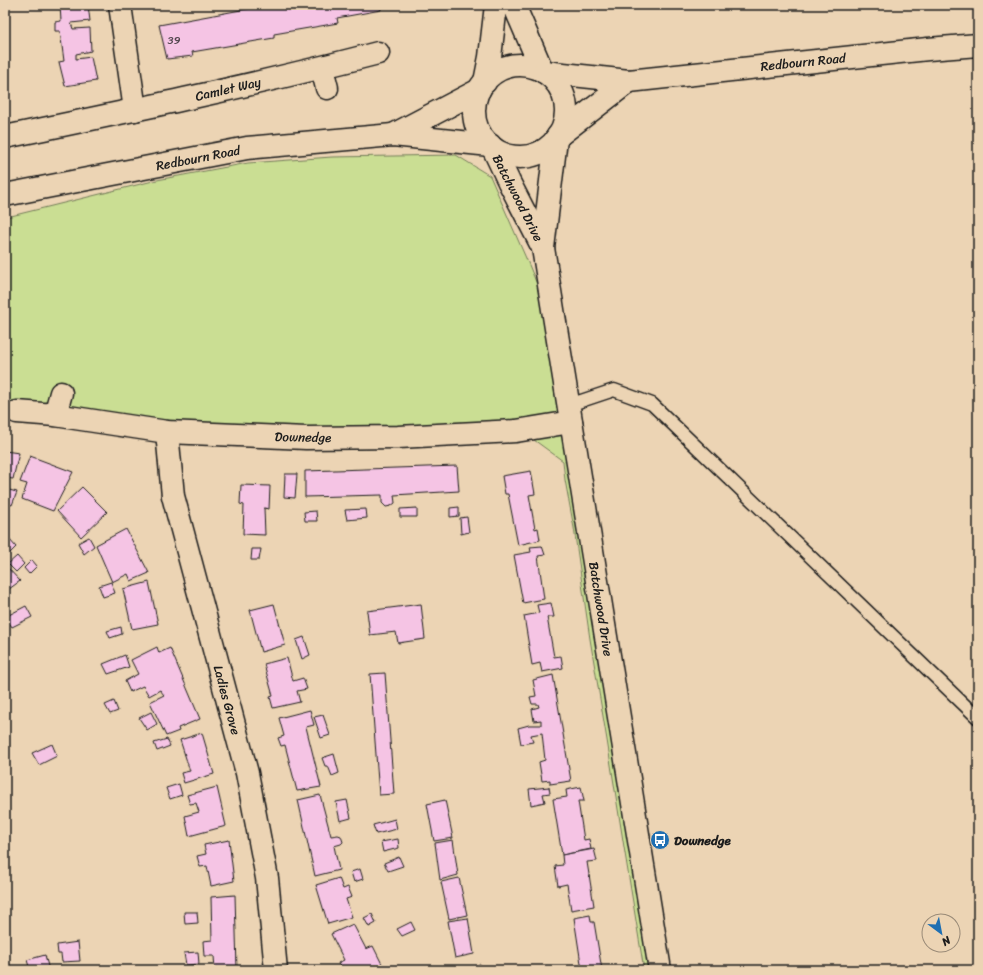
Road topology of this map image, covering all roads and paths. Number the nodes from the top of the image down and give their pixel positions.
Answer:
1 (120, 5) edge
2 (496, 5) edge
3 (514, 5) edge
4 (978, 45) edge
5 (378, 54) dead end
6 (543, 71) junction
7 (629, 81) junction
8 (482, 86) junction
9 (135, 110) junction
10 (392, 135) junction
11 (5, 137) edge
12 (557, 138) junction
13 (491, 147) junction
14 (5, 195) edge
15 (543, 248) junction
16 (61, 392) dead end
17 (570, 413) junction
18 (167, 432) junction
19 (978, 718) edge
20 (276, 970) edge
21 (660, 970) edge

1 - 9 street
2 - 8 street
3 - 6 street
4 - 7 street, Redbourn Road
5 - 9 street, Camlet Way
6 - 7 street, Redbourn Road
6 - 8 street
6 - 12 street
7 - 12 street
8 - 10 street, Redbourn Road
8 - 13 street
9 - 11 street, Camlet Way
10 - 13 street, Redbourn Road
10 - 14 street, Redbourn Road
12 - 13 street
12 - 15 street, Batchwood Drive
13 - 15 street, Batchwood Drive
15 - 17 street, Batchwood Drive
16 - 18 street, Downedge
17 - 18 street, Downedge
17 - 19 lane
17 - 21 street, Batchwood Drive
18 - 20 street, Ladies Grove

